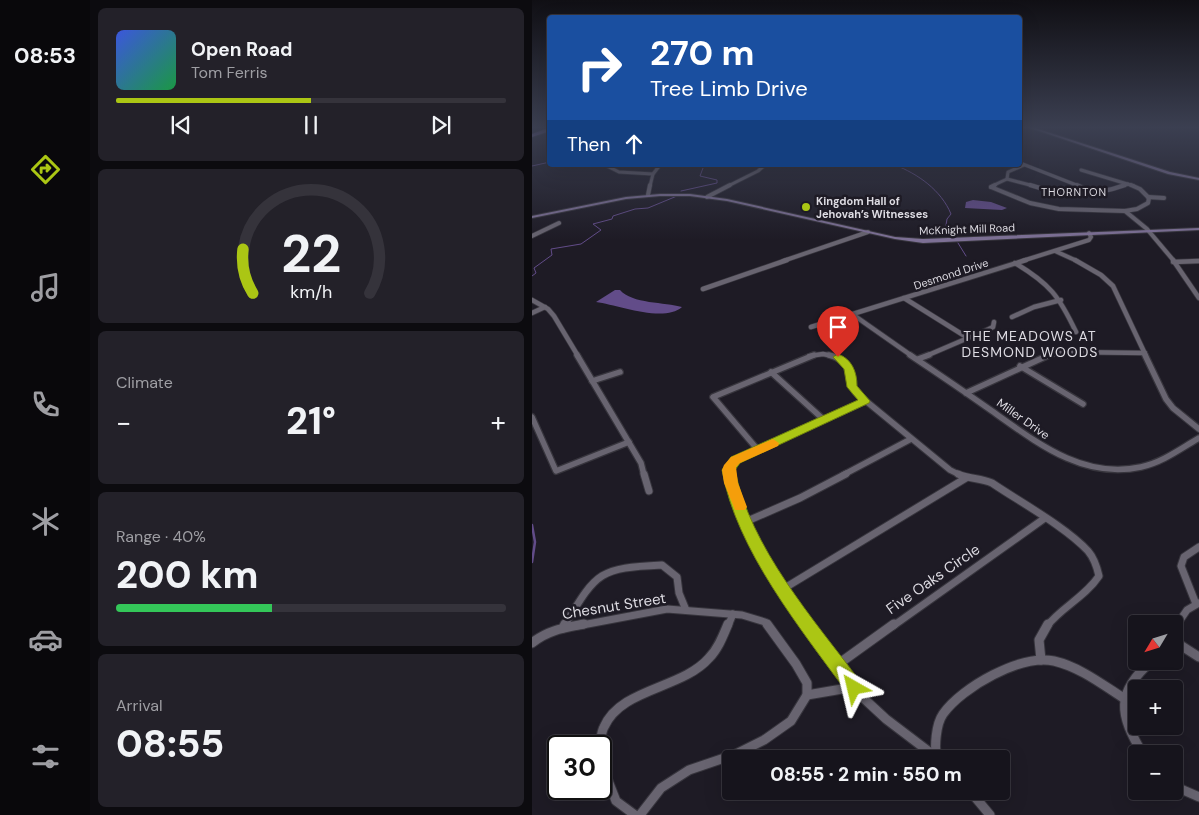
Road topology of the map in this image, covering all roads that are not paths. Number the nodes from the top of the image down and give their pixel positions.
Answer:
1 (1142, 164) edge
2 (1025, 165) joint
3 (1022, 166) edge
4 (609, 167) edge
5 (658, 167) edge
6 (763, 167) edge
7 (1019, 167) edge
8 (1081, 170) dead end
9 (653, 174) junction
10 (1007, 179) junction
11 (1198, 179) edge
12 (1128, 184) junction
13 (1096, 194) junction
14 (648, 196) junction
15 (707, 197) junction
16 (1148, 197) junction
17 (1164, 198) dead end
18 (1126, 212) junction
19 (532, 217) edge
20 (560, 223) dead end
21 (1198, 229) edge
22 (1150, 230) junction
23 (868, 232) junction
24 (1089, 234) junction
25 (532, 236) edge
26 (1055, 251) junction
27 (1198, 261) edge
28 (1173, 262) junction
29 (1015, 263) junction
30 (703, 289) dead end
31 (904, 298) junction
32 (1198, 298) edge
33 (532, 300) edge
34 (1061, 300) junction
35 (545, 308) junction
36 (532, 313) edge
37 (852, 314) junction
38 (1012, 317) dead end
39 (994, 322) dead end
40 (811, 327) dead end
41 (1076, 332) dead end
42 (968, 338) junction
43 (1145, 354) junction
44 (918, 360) junction
45 (1020, 366) junction
46 (620, 372) dead end
47 (772, 372) junction
48 (592, 381) junction
49 (966, 393) junction
50 (865, 401) junction
51 (1083, 404) dead end
52 (532, 417) edge
53 (823, 419) junction
54 (1198, 429) edge
55 (1198, 438) edge
56 (911, 439) junction
57 (629, 442) junction
58 (758, 450) junction
59 (966, 478) junction
60 (649, 491) dead end
61 (1045, 518) junction
62 (746, 522) junction
63 (1198, 547) edge
64 (783, 589) junction
65 (1197, 604) edge
66 (686, 610) junction
67 (733, 614) junction
68 (1181, 615) edge
69 (563, 628) junction
70 (532, 643) edge
71 (1183, 647) edge
72 (1198, 657) edge
73 (1041, 660) junction
74 (837, 665) junction
75 (1143, 670) edge
76 (854, 688) junction
77 (807, 695) junction
78 (1125, 699) junction
79 (601, 735) edge
80 (1138, 745) edge
81 (927, 750) edge
82 (937, 750) edge
83 (1183, 790) edge
84 (612, 791) edge
85 (1198, 797) edge
86 (977, 800) edge
87 (635, 815) edge
88 (640, 815) edge
89 (990, 815) edge

1 - 11 street
2 - 3 street
2 - 13 street
4 - 9 street
5 - 9 street
6 - 15 street
7 - 10 street
8 - 12 street
9 - 14 street
10 - 13 street
10 - 18 street
12 - 13 street
12 - 16 street
14 - 15 street, McKnight Mill Road
14 - 19 street, McKnight Mill Road
15 - 23 street, McKnight Mill Road
16 - 17 street
16 - 18 street
18 - 22 street
20 - 25 street
21 - 22 street, McKnight Mill Road
22 - 24 street, McKnight Mill Road
22 - 28 street
23 - 24 street, McKnight Mill Road
23 - 30 street
24 - 26 street, Desmond Drive
26 - 29 street, Desmond Drive
26 - 43 street
27 - 28 street
28 - 32 street
29 - 31 street, Desmond Drive
29 - 34 street
31 - 37 street, Desmond Drive
31 - 42 street
33 - 35 street
34 - 38 street
34 - 41 street
35 - 36 street
35 - 48 street
37 - 40 street, Desmond Drive
37 - 44 street, Miller Drive
39 - 42 street
42 - 44 street
43 - 45 street
43 - 54 street
44 - 49 street, Miller Drive
45 - 49 street
45 - 51 street
46 - 48 street
47 - 50 street
47 - 53 street
47 - 58 street
48 - 57 street
49 - 55 street, Miller Drive
50 - 53 street
50 - 56 street
52 - 57 street
53 - 58 street
56 - 59 street
56 - 62 street
57 - 60 street
58 - 62 street
59 - 61 street
59 - 64 street
61 - 73 street
61 - 74 street, Five Oaks Circle
62 - 64 street
63 - 65 street
64 - 74 street
65 - 68 street
66 - 67 street, Chesnut Street
66 - 69 street, Chesnut Street
66 - 69 street
67 - 77 street, Chesnut Street
67 - 79 street
69 - 70 street, Chesnut Street
71 - 72 street
73 - 78 street
73 - 82 street
74 - 76 street
75 - 78 street
76 - 77 street
76 - 81 street
77 - 88 street
78 - 80 street
83 - 85 street
84 - 87 street
86 - 89 street

